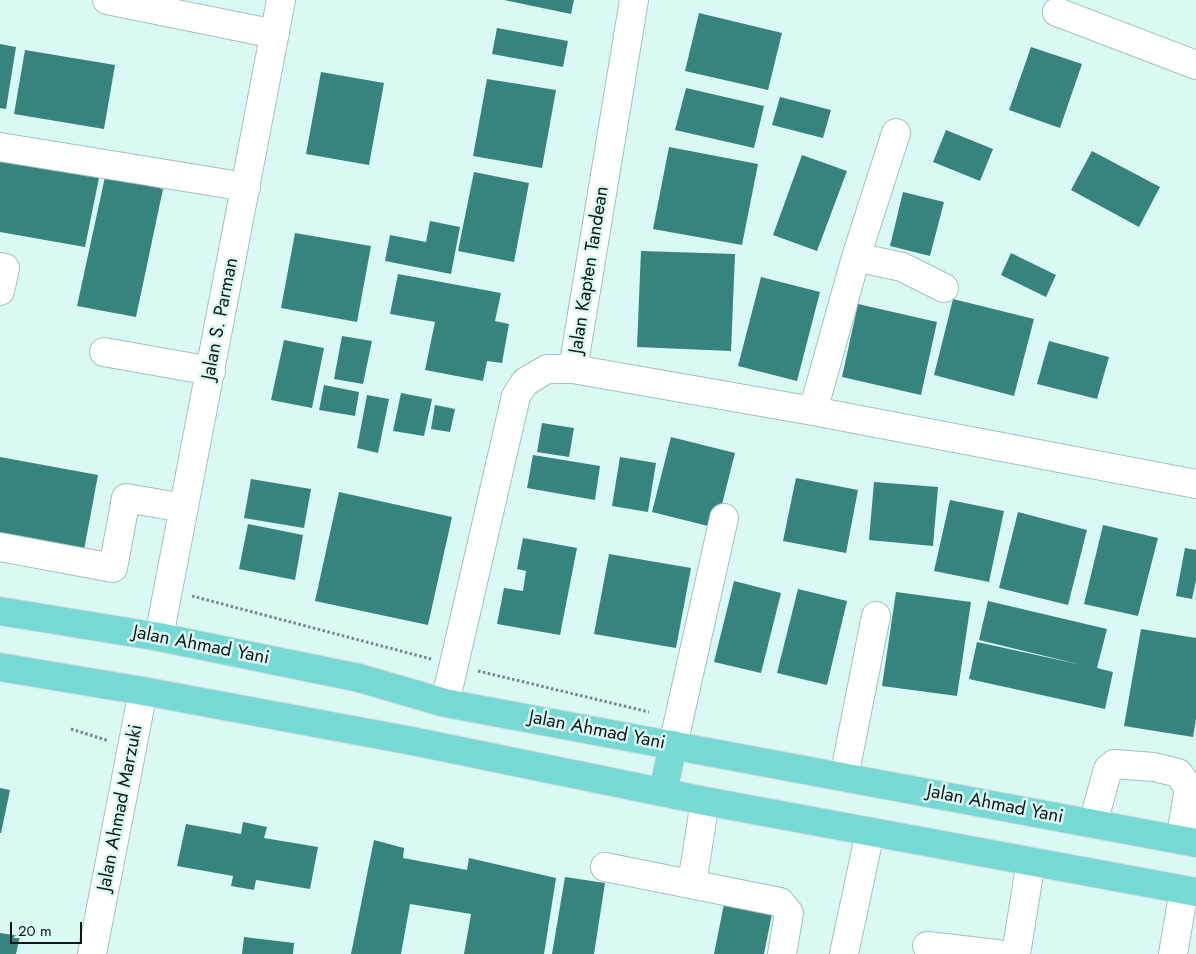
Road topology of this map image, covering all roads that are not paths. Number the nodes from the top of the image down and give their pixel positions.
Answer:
1 (106, 0) edge
2 (280, 0) edge
3 (634, 0) edge
4 (1057, 12) dead end
5 (275, 34) junction
6 (1196, 64) edge
7 (896, 133) dead end
8 (0, 147) edge
9 (246, 188) junction
10 (856, 257) junction
11 (0, 267) edge
12 (944, 288) dead end
13 (0, 291) edge
14 (104, 352) dead end
15 (574, 369) junction
16 (211, 371) junction
17 (813, 411) junction
18 (1196, 484) edge
19 (184, 508) junction
20 (724, 518) dead end
21 (0, 547) edge
22 (0, 611) edge
23 (876, 616) dead end
24 (159, 637) junction
25 (0, 667) edge
26 (143, 690) junction
27 (445, 702) junction
28 (676, 732) junction
29 (844, 777) junction
30 (663, 792) junction
31 (705, 801) junction
32 (1093, 823) junction
33 (870, 832) junction
34 (1188, 841) edge
35 (1030, 861) junction
36 (605, 866) dead end
37 (692, 884) junction
38 (1190, 891) edge
39 (927, 946) dead end
40 (92, 954) edge
41 (782, 954) edge
42 (844, 954) edge
43 (997, 954) edge
44 (1016, 954) edge
45 (1172, 954) edge

1 - 5 street
2 - 5 street, Jalan S. Parman
3 - 15 street, Jalan Kapten Tandean
4 - 6 street
5 - 9 street, Jalan S. Parman
7 - 10 street
8 - 9 street
9 - 16 street, Jalan S. Parman
10 - 12 street
10 - 17 street
11 - 13 street
14 - 16 street
15 - 17 street
15 - 27 street, Jalan Kapten Tandean
16 - 19 street, Jalan S. Parman
17 - 18 street
19 - 21 street
19 - 24 street, Jalan S. Parman
20 - 28 street
22 - 24 main road, Jalan Ahmad Yani
23 - 29 street
24 - 27 main road, Jalan Ahmad Yani
25 - 26 main road
26 - 30 main road
26 - 40 street, Jalan Ahmad Marzuki
27 - 28 main road, Jalan Ahmad Yani
28 - 29 main road, Jalan Ahmad Yani
28 - 30 main road
29 - 32 main road, Jalan Ahmad Yani
30 - 31 main road
31 - 33 main road
31 - 37 street
32 - 34 main road, Jalan Ahmad Yani
32 - 34 street
33 - 35 main road
33 - 42 street
35 - 38 main road
35 - 44 street
36 - 37 street
37 - 41 street
38 - 45 street
39 - 43 street

